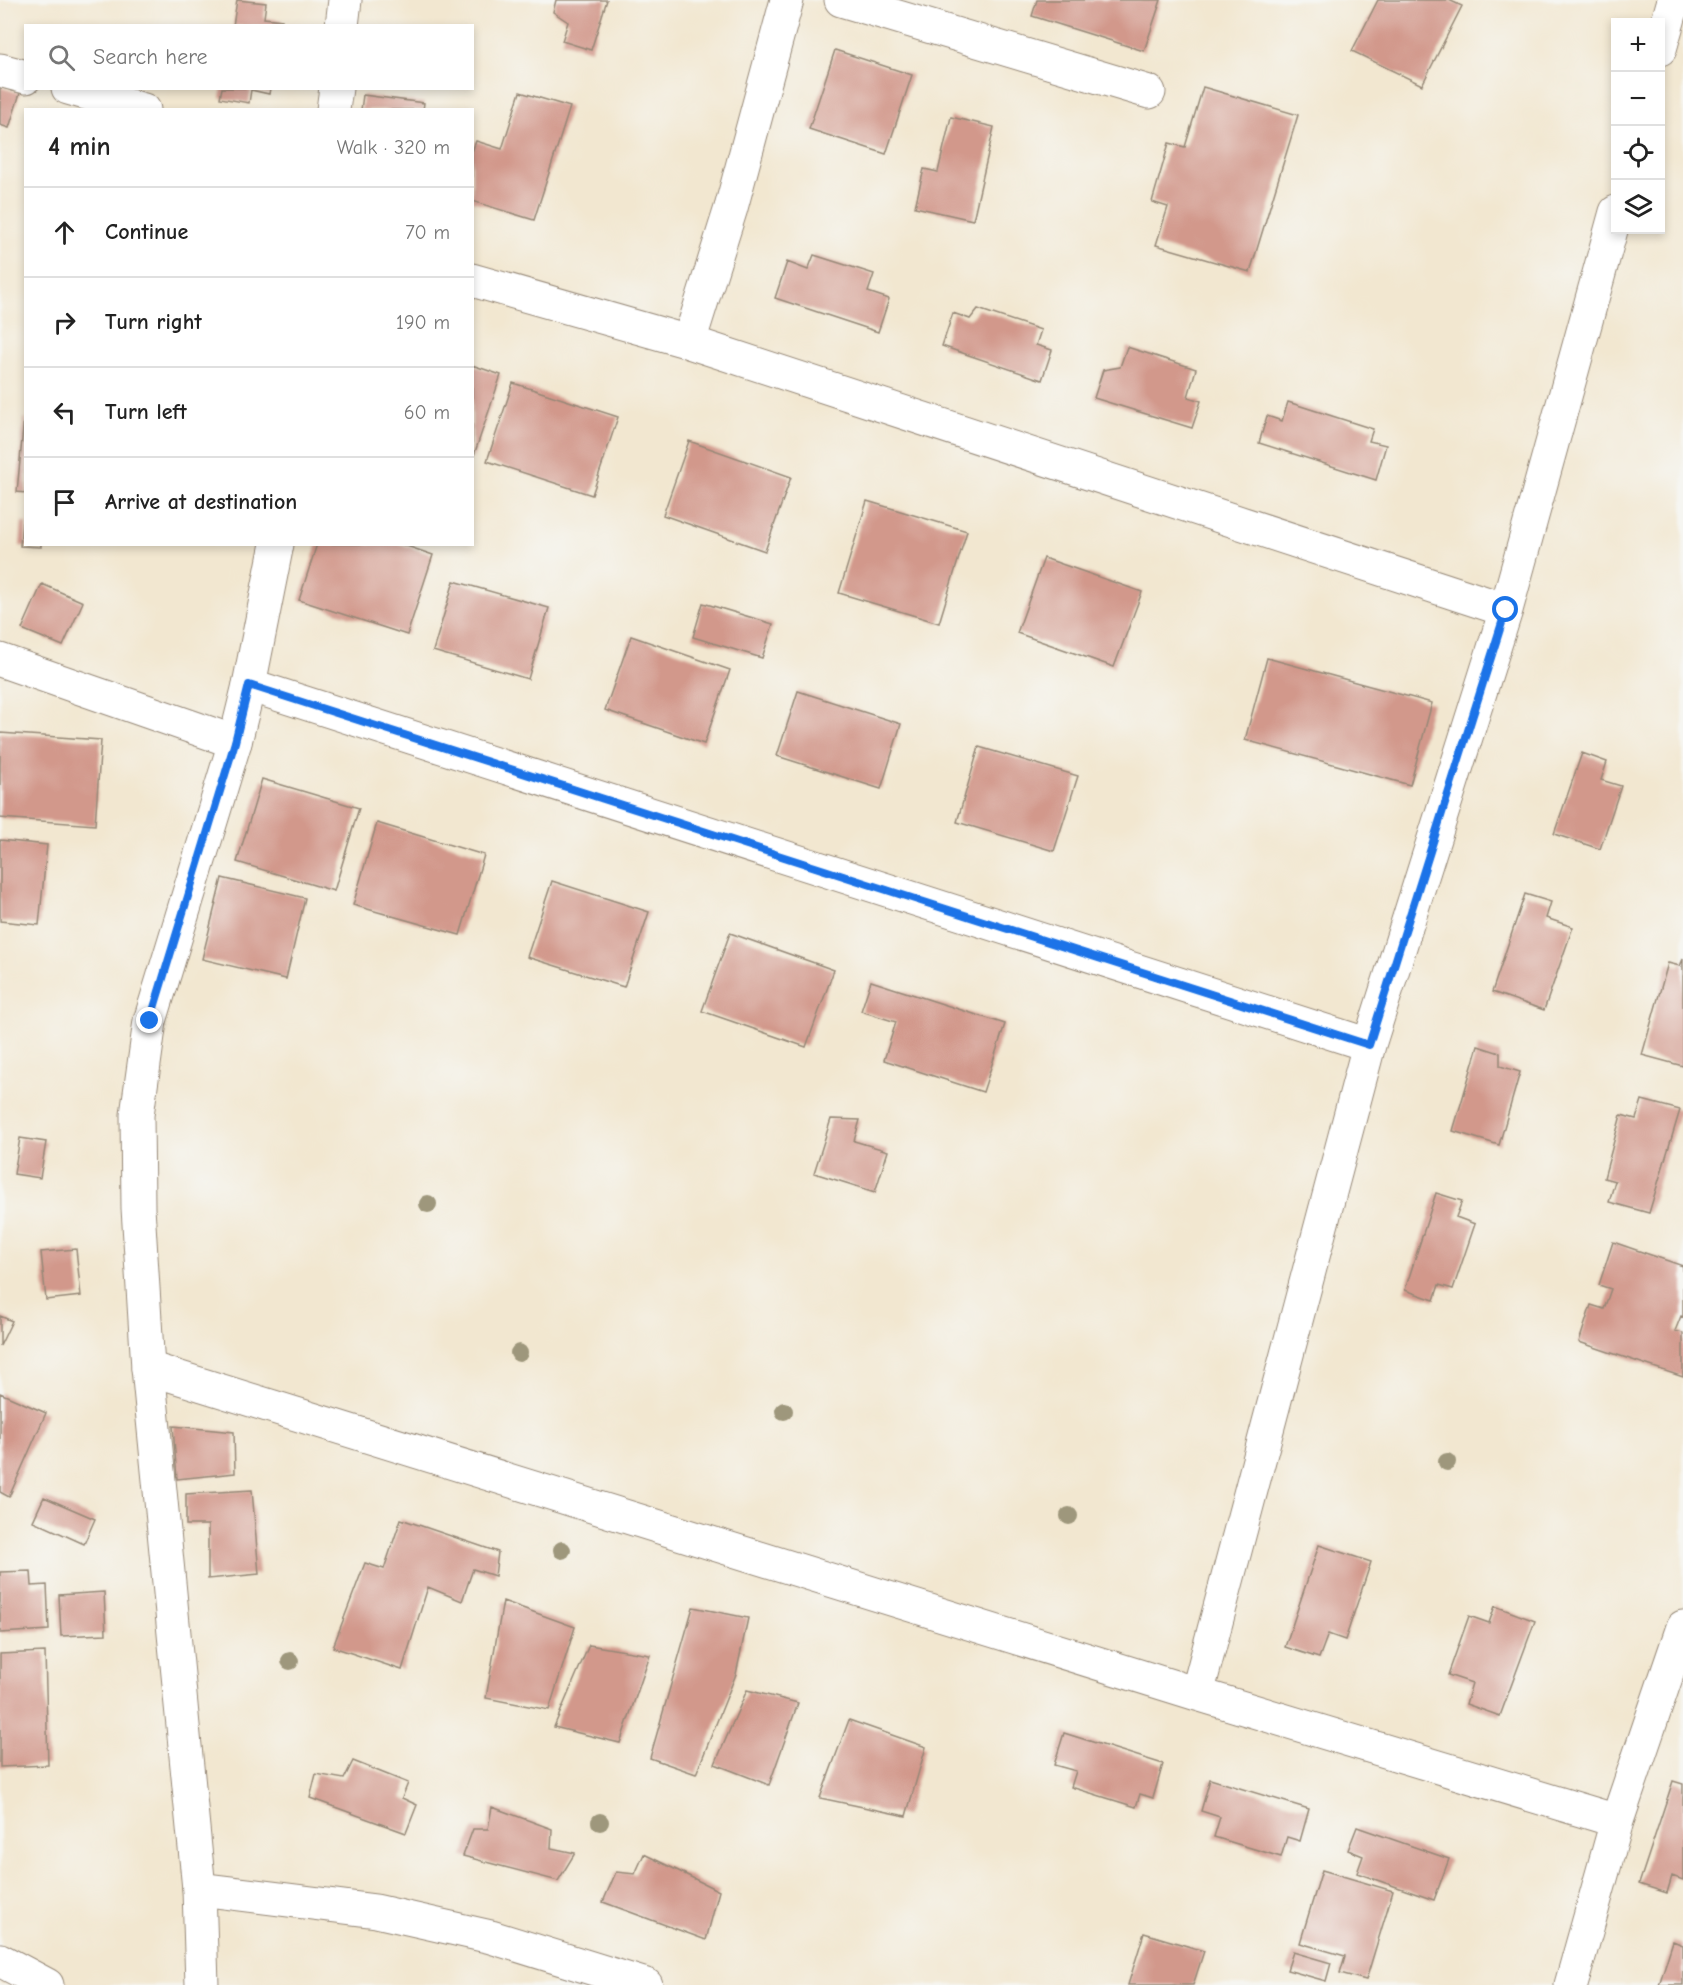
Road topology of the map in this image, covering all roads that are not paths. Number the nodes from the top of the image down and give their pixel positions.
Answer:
1 (345, 0) edge
2 (787, 0) edge
3 (841, 0) edge
4 (1674, 0) edge
5 (342, 24) edge
6 (1665, 32) edge
7 (0, 70) edge
8 (24, 76) edge
9 (75, 90) edge
10 (336, 90) edge
11 (1149, 92) dead end
12 (137, 108) edge
13 (333, 108) edge
14 (1611, 230) edge
15 (474, 281) edge
16 (689, 342) junction
17 (278, 546) edge
18 (1506, 610) junction
19 (0, 660) edge
20 (249, 685) junction
21 (235, 742) junction
22 (1369, 1045) junction
23 (147, 1368) junction
24 (1683, 1627) edge
25 (1197, 1694) junction
26 (1617, 1821) junction
27 (199, 1889) junction
28 (0, 1960) edge
29 (47, 1985) edge
30 (202, 1985) edge
31 (646, 1985) edge
32 (1571, 1985) edge

1 - 5 main road
2 - 16 main road
3 - 11 main road
4 - 6 main road
7 - 8 main road
9 - 12 main road
10 - 13 main road
14 - 18 main road
15 - 16 main road
16 - 18 main road
17 - 20 main road
18 - 22 main road
19 - 21 main road
20 - 21 main road
20 - 22 main road
21 - 23 main road
22 - 25 main road
23 - 25 main road
23 - 27 main road
24 - 26 main road
25 - 26 main road
26 - 32 main road
27 - 30 main road
27 - 31 main road
28 - 29 main road

